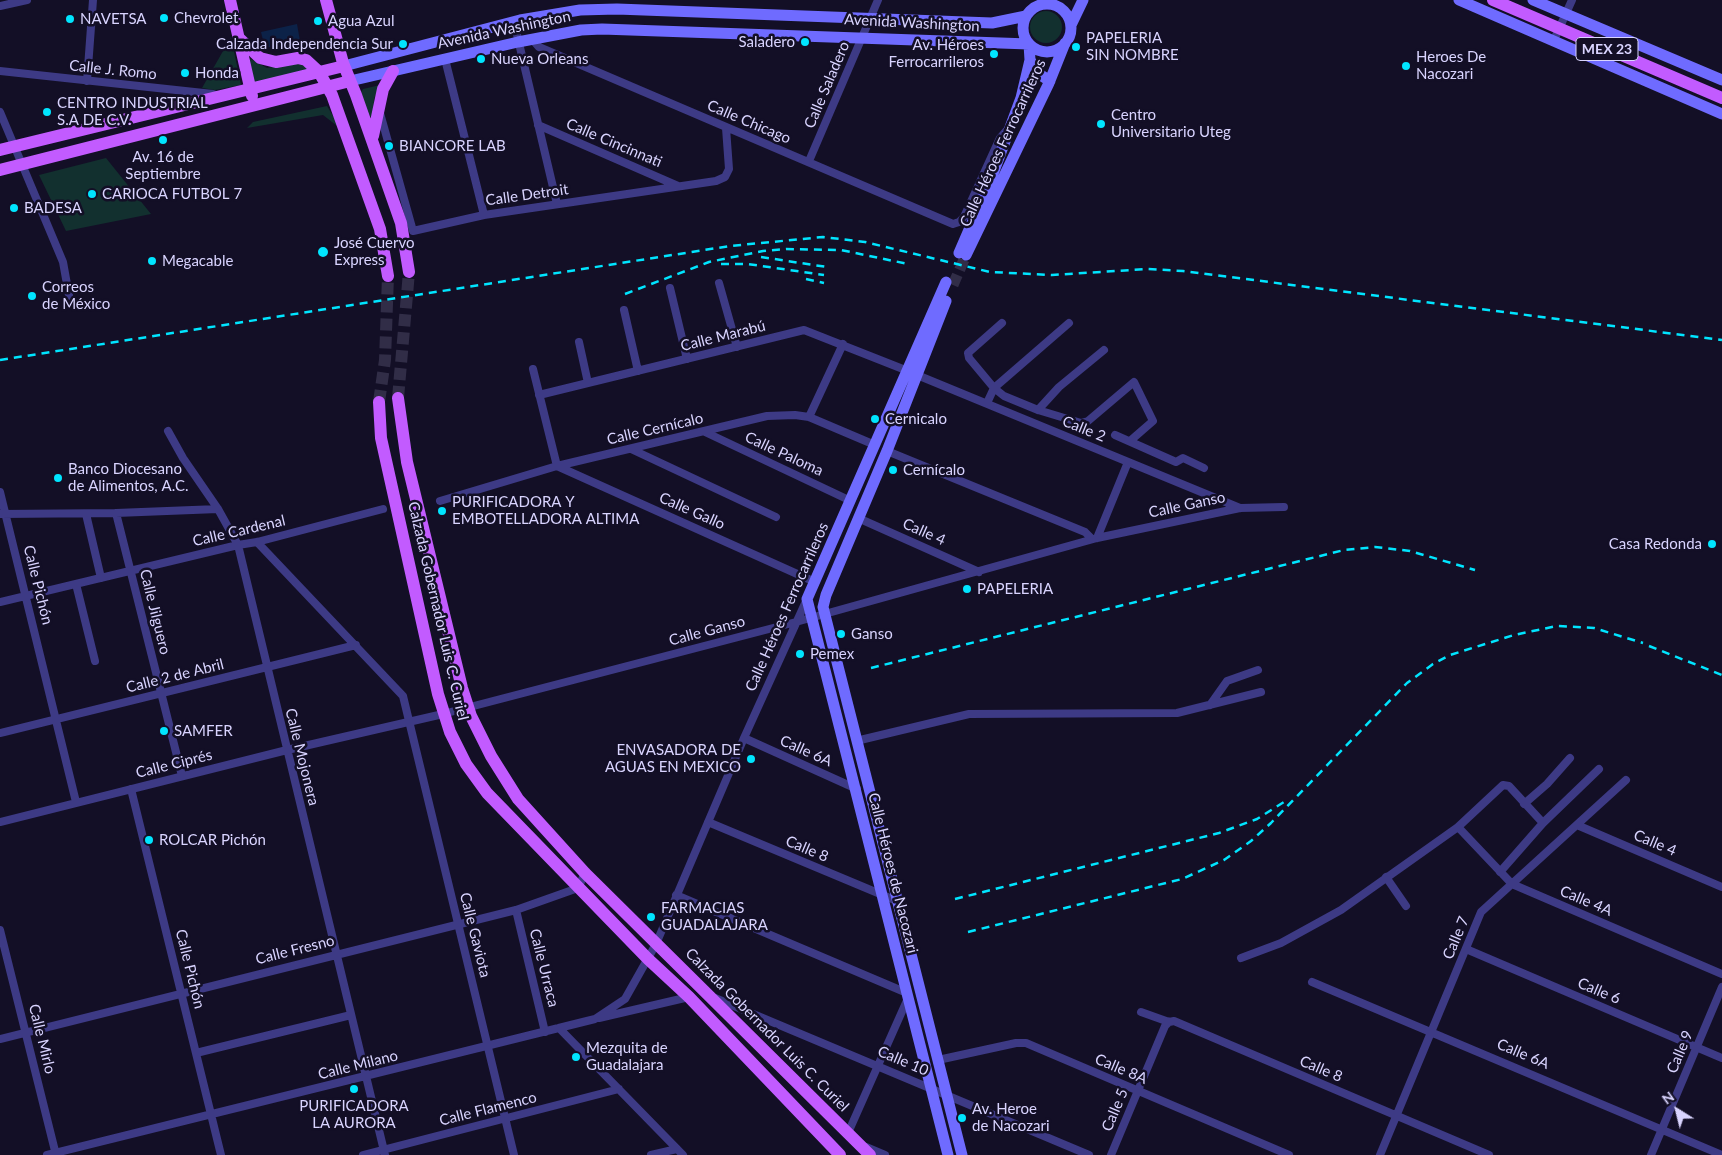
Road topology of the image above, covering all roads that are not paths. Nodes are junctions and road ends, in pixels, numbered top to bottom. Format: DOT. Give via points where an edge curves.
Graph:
graph roads {
  1 [pos="27,0"];
  2 [pos="94,0"];
  3 [pos="230,0"];
  4 [pos="326,0"];
  5 [pos="878,0"];
  6 [pos="1082,0"];
  7 [pos="1459,0"];
  8 [pos="1492,0"];
  9 [pos="1533,0"];
  10 [pos="1572,0"];
  11 [pos="1044,2"];
  12 [pos="0,6"];
  13 [pos="1566,14"];
  14 [pos="1026,16"];
  15 [pos="870,19"];
  16 [pos="514,22"];
  17 [pos="1071,25"];
  18 [pos="1557,34"];
  19 [pos="863,36"];
  20 [pos="239,38"];
  21 [pos="532,39"];
  22 [pos="518,42"];
  23 [pos="1065,43"];
  24 [pos="1029,44"];
  25 [pos="444,59"];
  26 [pos="1030,60"];
  27 [pos="344,66"];
  28 [pos="0,71"];
  29 [pos="393,71"];
  30 [pos="319,72"];
  31 [pos="1050,80"];
  32 [pos="1722,80"];
  33 [pos="86,81"];
  34 [pos="350,81"];
  35 [pos="327,87"];
  36 [pos="250,88"];
  37 [pos="222,95"];
  38 [pos="1722,98"];
  39 [pos="253,104"];
  40 [pos="378,104"];
  41 [pos="0,112"];
  42 [pos="1722,114"];
  43 [pos="1012,122"];
  44 [pos="538,125"];
  45 [pos="726,128"];
  46 [pos="372,138"];
  47 [pos="15,147"];
  48 [pos="0,150"];
  49 [pos="809,161"];
  50 [pos="23,164"];
  51 [pos="0,170"];
  52 [pos="680,187"];
  53 [pos="557,204"];
  54 [pos="484,215"];
  55 [pos="959,222"];
  56 [pos="409,272"];
  57 [pos="388,276"];
  58 [pos="719,283"];
  59 [pos="949,284"];
  60 [pos="670,288"];
  61 [pos="70,300"];
  62 [pos="624,310"];
  63 [pos="1002,323"];
  64 [pos="1069,323"];
  65 [pos="579,342"];
  66 [pos="843,344"];
  67 [pos="737,347"];
  68 [pos="1104,350"];
  69 [pos="687,359"];
  70 [pos="533,369"];
  71 [pos="638,371"];
  72 [pos="912,373"];
  73 [pos="588,383"];
  74 [pos="994,388"];
  75 [pos="539,395"];
  76 [pos="398,398"];
  77 [pos="379,402"];
  78 [pos="987,404"];
  79 [pos="1038,410"];
  80 [pos="809,417"];
  81 [pos="168,432"];
  82 [pos="705,432"];
  83 [pos="1115,435"];
  84 [pos="1130,441"];
  85 [pos="875,445"];
  86 [pos="631,449"];
  87 [pos="888,451"];
  88 [pos="1128,462"];
  89 [pos="557,466"];
  90 [pos="1204,468"];
  91 [pos="0,492"];
  92 [pos="440,501"];
  93 [pos="851,501"];
  94 [pos="1284,507"];
  95 [pos="218,508"];
  96 [pos="1240,508"];
  97 [pos="383,509"];
  98 [pos="116,513"];
  99 [pos="3,514"];
  100 [pos="86,514"];
  101 [pos="776,517"];
  102 [pos="858,518"];
  103 [pos="1094,539"];
  104 [pos="257,542"];
  105 [pos="238,545"];
  106 [pos="131,571"];
  107 [pos="979,572"];
  108 [pos="101,578"];
  109 [pos="815,582"];
  110 [pos="76,584"];
  111 [pos="26,596"];
  112 [pos="807,599"];
  113 [pos="0,602"];
  114 [pos="818,615"];
  115 [pos="796,622"];
  116 [pos="356,645"];
  117 [pos="96,661"];
  118 [pos="265,668"];
  119 [pos="1258,670"];
  120 [pos="1261,692"];
  121 [pos="161,693"];
  122 [pos="1210,705"];
  123 [pos="468,707"];
  124 [pos="443,714"];
  125 [pos="57,719"];
  126 [pos="409,721"];
  127 [pos="0,733"];
  128 [pos="744,738"];
  129 [pos="856,741"];
  130 [pos="287,750"];
  131 [pos="1570,758"];
  132 [pos="1599,769"];
  133 [pos="182,776"];
  134 [pos="1626,780"];
  135 [pos="131,789"];
  136 [pos="857,789"];
  137 [pos="76,802"];
  138 [pos="1524,804"];
  139 [pos="0,822"];
  140 [pos="708,822"];
  141 [pos="1543,823"];
  142 [pos="1577,824"];
  143 [pos="1458,827"];
  144 [pos="1500,872"];
  145 [pos="585,873"];
  146 [pos="1386,877"];
  147 [pos="1512,884"];
  148 [pos="1722,887"];
  149 [pos="578,888"];
  150 [pos="676,895"];
  151 [pos="883,896"];
  152 [pos="897,901"];
  153 [pos="1406,906"];
  154 [pos="516,910"];
  155 [pos="458,923"];
  156 [pos="0,930"];
  157 [pos="656,944"];
  158 [pos="1466,949"];
  159 [pos="335,954"];
  160 [pos="1241,958"];
  161 [pos="648,959"];
  162 [pos="1722,974"];
  163 [pos="1312,982"];
  164 [pos="1722,987"];
  165 [pos="182,993"];
  166 [pos="707,994"];
  167 [pos="908,995"];
  168 [pos="689,997"];
  169 [pos="1141,1012"];
  170 [pos="351,1015"];
  171 [pos="595,1019"];
  172 [pos="1169,1022"];
  173 [pos="559,1028"];
  174 [pos="1432,1030"];
  175 [pos="545,1032"];
  176 [pos="26,1033"];
  177 [pos="0,1039"];
  178 [pos="488,1046"];
  179 [pos="1697,1047"];
  180 [pos="196,1053"];
  181 [pos="1722,1058"];
  182 [pos="938,1060"];
  183 [pos="877,1065"];
  184 [pos="366,1077"];
  185 [pos="931,1088"];
  186 [pos="620,1089"];
  187 [pos="1138,1091"];
  188 [pos="946,1095"];
  189 [pos="1396,1115"];
  190 [pos="212,1116"];
  191 [pos="506,1118"];
  192 [pos="1662,1129"];
  193 [pos="848,1132"];
  194 [pos="859,1144"];
  195 [pos="677,1148"];
  196 [pos="384,1152"];
  197 [pos="56,1154"];
  198 [pos="839,1154"];
  199 [pos="47,1155"];
  200 [pos="222,1155"];
  201 [pos="364,1155"];
  202 [pos="514,1155"];
  203 [pos="651,1155"];
  204 [pos="683,1155"];
  205 [pos="870,1155"];
  206 [pos="885,1155"];
  207 [pos="948,1155"];
  208 [pos="962,1155"];
  209 [pos="1089,1155"];
  210 [pos="1111,1155"];
  211 [pos="1289,1155"];
  212 [pos="1380,1155"];
  213 [pos="1489,1155"];
  214 [pos="1651,1155"];
  215 [pos="1722,1155"];
  1 -- 12 [label="street"];
  2 -- 33 [label="street"];
  3 -- 20 [label="main road"];
  4 -- 27 [label="main road"];
  5 -- 15 [label="street, Calle Saladero"];
  6 -- 17 [label="main road"];
  7 -- 18 [label="main road"];
  8 -- 18 [label="main road, MEX 23"];
  9 -- 13 [label="main road"];
  10 -- 13 [label="street"];
  11 -- 14 [label="main road"];
  11 -- 17 [label="main road" via="1064,11"];
  13 -- 18 [label="street"];
  13 -- 32 [label="main road"];
  14 -- 15 [label="main road, Avenida Washington" via="992,23"];
  14 -- 24 [label="main road" via="1023,30"];
  15 -- 16 [label="main road, Avenida Washington" via="617,9 555,13"];
  15 -- 19 [label="street, Calle Saladero"];
  16 -- 22 [label="street"];
  16 -- 27 [label="main road, Avenida Washington"];
  17 -- 23 [label="main road"];
  18 -- 38 [label="main road, MEX 23"];
  18 -- 42 [label="main road"];
  19 -- 21 [label="main road, Avenida Washington" via="617,28 581,30"];
  19 -- 24 [label="main road, Avenida Washington"];
  19 -- 49 [label="street, Calle Saladero"];
  20 -- 30 [label="main road" via="260,58 276,62 298,58 306,60"];
  20 -- 36 [label="main road"];
  21 -- 22 [label="main road, Avenida Washington"];
  21 -- 45 [label="street, Calle Chicago" via="539,47"];
  22 -- 25 [label="main road, Avenida Washington"];
  22 -- 44 [label="street"];
  23 -- 24 [label="main road" via="1047,52"];
  23 -- 31 [label="main road, Calle Héroes Ferrocarrileros"];
  24 -- 26 [label="main road, Calle Héroes Ferrocarrileros"];
  25 -- 29 [label="main road, Avenida Washington"];
  25 -- 54 [label="street"];
  26 -- 31 [label="main road" via="1038,74"];
  26 -- 43 [label="main road, Calle Héroes Ferrocarrileros"];
  27 -- 30 [label="main road, Avenida Washington"];
  27 -- 34 [label="main road"];
  28 -- 33 [label="street, Calle J. Romo"];
  29 -- 34 [label="main road, Avenida Washington"];
  29 -- 40 [label="main road" via="382,89"];
  30 -- 35 [label="main road"];
  30 -- 36 [label="main road, Avenida Washington"];
  31 -- 43 [label="main road, Calle Héroes Ferrocarrileros" via="962,254"];
  33 -- 37 [label="street, Calle J. Romo"];
  34 -- 35 [label="main road, Avenida Washington"];
  34 -- 46 [label="main road"];
  35 -- 39 [label="main road, Avenida Washington"];
  35 -- 57 [label="main road" via="380,228"];
  36 -- 37 [label="main road, Avenida Washington"];
  36 -- 39 [label="main road"];
  37 -- 47 [label="main road, Avenida Washington"];
  39 -- 50 [label="main road, Avenida Washington"];
  40 -- 46 [label="main road"];
  40 -- 54 [label="street, Calle Detroit" via="412,231"];
  41 -- 47 [label="street"];
  43 -- 55 [label="street, Calle Héroes Ferrocarrileros" via="1000,138"];
  44 -- 52 [label="street, Calle Cincinnati"];
  44 -- 53 [label="street"];
  45 -- 49 [label="street, Calle Chicago"];
  45 -- 52 [label="street, Calle Detroit" via="729,169 725,177 716,182"];
  46 -- 56 [label="main road" via="401,223"];
  47 -- 48 [label="main road, Avenida Washington"];
  47 -- 50 [label="street"];
  49 -- 55 [label="street, Calle Chicago" via="953,224"];
  50 -- 51 [label="main road, Avenida Washington"];
  50 -- 61 [label="street" via="63,262"];
  52 -- 53 [label="street, Calle Detroit"];
  53 -- 54 [label="street, Calle Detroit"];
  58 -- 67 [label="street"];
  59 -- 72 [label="main road, Calle Héroes Ferrocarrileros"];
  60 -- 69 [label="street"];
  62 -- 71 [label="street"];
  63 -- 74 [label="street" via="968,353"];
  64 -- 74 [label="street"];
  65 -- 73 [label="street"];
  66 -- 67 [label="street, Calle Marabú" via="804,330"];
  66 -- 72 [label="street, Calle Marabú"];
  66 -- 80 [label="street"];
  67 -- 69 [label="street, Calle Marabú"];
  68 -- 79 [label="street" via="1059,387"];
  69 -- 71 [label="street, Calle Marabú"];
  70 -- 75 [label="street"];
  71 -- 73 [label="street, Calle Marabú"];
  72 -- 78 [label="street, Calle 2"];
  72 -- 85 [label="main road, Calle Héroes Ferrocarrileros"];
  72 -- 87 [label="main road, Calle Héroes Ferrocarrileros"];
  73 -- 75 [label="street, Calle Marabú"];
  74 -- 78 [label="street"];
  74 -- 79 [label="street" via="1004,396"];
  75 -- 89 [label="street"];
  76 -- 123 [label="main road, Calzada Gobernador Luis C. Curiel" via="407,462"];
  77 -- 124 [label="main road, Calzada Gobernador Luis C. Curiel" via="381,438"];
  78 -- 88 [label="street, Calle 2"];
  79 -- 84 [label="street" via="1083,423 1134,382 1153,421"];
  80 -- 82 [label="street, Calle Cernícalo" via="767,416"];
  80 -- 85 [label="street, Calle Cernícalo"];
  81 -- 95 [label="street, Calle Mojonera"];
  82 -- 86 [label="street, Calle Cernícalo"];
  82 -- 93 [label="street, Calle Paloma"];
  83 -- 84 [label="street"];
  84 -- 90 [label="street" via="1176,462 1183,458"];
  85 -- 93 [label="main road, Calle Héroes Ferrocarrileros"];
  86 -- 89 [label="street, Calle Cernícalo"];
  86 -- 101 [label="street"];
  87 -- 102 [label="main road, Calle Héroes Ferrocarrileros"];
  87 -- 103 [label="street" via="1085,532"];
  88 -- 96 [label="street, Calle 2"];
  88 -- 103 [label="street"];
  89 -- 92 [label="street, Calle Cernícalo"];
  89 -- 109 [label="street, Calle Gallo"];
  91 -- 99 [label="street, Calle Pichón"];
  93 -- 109 [label="main road, Calle Héroes Ferrocarrileros"];
  94 -- 96 [label="street, Calle Ganso"];
  95 -- 98 [label="street"];
  95 -- 105 [label="street, Calle Mojonera"];
  96 -- 103 [label="street, Calle Ganso"];
  97 -- 104 [label="street, Calle Cardenal"];
  98 -- 100 [label="street"];
  98 -- 106 [label="street, Calle Jilguero"];
  99 -- 100 [label="street"];
  99 -- 111 [label="street, Calle Pichón"];
  100 -- 108 [label="street"];
  102 -- 107 [label="street, Calle 4"];
  102 -- 114 [label="main road, Calle Héroes Ferrocarrileros"];
  103 -- 107 [label="street, Calle Ganso"];
  104 -- 105 [label="street, Calle Cardenal"];
  104 -- 116 [label="street, Calle Gaviota"];
  105 -- 106 [label="street, Calle Cardenal"];
  105 -- 118 [label="street, Calle Mojonera"];
  106 -- 108 [label="street, Calle Cardenal"];
  106 -- 121 [label="street, Calle Jilguero"];
  107 -- 114 [label="street, Calle Ganso"];
  108 -- 110 [label="street, Calle Cardenal"];
  109 -- 112 [label="main road, Calle Héroes Ferrocarrileros"];
  110 -- 111 [label="street, Calle Cardenal"];
  110 -- 117 [label="street"];
  111 -- 113 [label="street, Calle Cardenal"];
  111 -- 125 [label="street, Calle Pichón"];
  112 -- 114 [label="main road, Calle Héroes de Nacozari"];
  112 -- 115 [label="street, Calle Héroes Ferrocarrileros"];
  114 -- 115 [label="street, Calle Ganso"];
  114 -- 129 [label="main road, Calle Héroes de Nacozari"];
  114 -- 136 [label="main road, Calle Héroes de Nacozari"];
  115 -- 123 [label="street, Calle Ganso"];
  115 -- 128 [label="street, Calle Héroes Ferrocarrileros"];
  116 -- 118 [label="street, Calle 2 de Abril"];
  116 -- 126 [label="street, Calle Gaviota" via="403,696"];
  118 -- 121 [label="street, Calle 2 de Abril"];
  118 -- 130 [label="street, Calle Mojonera"];
  119 -- 122 [label="street" via="1227,681"];
  120 -- 122 [label="street"];
  121 -- 125 [label="street, Calle 2 de Abril"];
  121 -- 133 [label="street, Calle Jilguero"];
  122 -- 129 [label="street" via="1177,713 970,714"];
  123 -- 124 [label="street, Calle Ganso"];
  123 -- 145 [label="main road, Calzada Gobernador Luis C. Curiel" via="491,756 518,799"];
  124 -- 126 [label="street, Calle Ciprés"];
  124 -- 149 [label="main road, Calzada Gobernador Luis C. Curiel" via="456,746 487,793"];
  125 -- 127 [label="street, Calle 2 de Abril"];
  125 -- 137 [label="street, Calle Pichón"];
  126 -- 130 [label="street, Calle Ciprés"];
  126 -- 155 [label="street, Calle Gaviota"];
  128 -- 136 [label="street, Calle 6A"];
  128 -- 140 [label="street, Calle Héroes Ferrocarrileros"];
  129 -- 152 [label="main road, Calle Héroes de Nacozari"];
  130 -- 133 [label="street, Calle Ciprés"];
  130 -- 159 [label="street, Calle Mojonera"];
  131 -- 138 [label="street" via="1548,784"];
  132 -- 141 [label="street"];
  133 -- 135 [label="street, Calle Ciprés"];
  134 -- 142 [label="street, Calle 7"];
  135 -- 137 [label="street, Calle Ciprés"];
  135 -- 165 [label="street, Calle Pichón"];
  136 -- 151 [label="main road, Calle Héroes de Nacozari"];
  137 -- 139 [label="street, Calle Ciprés"];
  138 -- 141 [label="street"];
  138 -- 143 [label="street" via="1509,786 1502,785"];
  140 -- 150 [label="street, Calle Héroes Ferrocarrileros"];
  140 -- 151 [label="street, Calle 8"];
  141 -- 144 [label="street"];
  142 -- 147 [label="street, Calle 7"];
  142 -- 148 [label="street, Calle 4"];
  143 -- 144 [label="street, Calle 4A"];
  143 -- 146 [label="street"];
  144 -- 147 [label="street, Calle 4A"];
  145 -- 149 [label="street"];
  145 -- 157 [label="main road, Calzada Gobernador Luis C. Curiel"];
  146 -- 153 [label="street"];
  146 -- 160 [label="street" via="1307,930"];
  147 -- 158 [label="street, Calle 7" via="1481,912"];
  147 -- 162 [label="street, Calle 4A"];
  149 -- 154 [label="street, Calle Fresno"];
  149 -- 161 [label="main road, Calzada Gobernador Luis C. Curiel"];
  150 -- 157 [label="street, Calle Héroes Ferrocarrileros"];
  150 -- 167 [label="street"];
  151 -- 152 [label="street, Calle 8"];
  151 -- 167 [label="main road, Calle Héroes de Nacozari"];
  152 -- 182 [label="main road, Calle Héroes de Nacozari"];
  154 -- 155 [label="street, Calle Fresno"];
  154 -- 175 [label="street, Calle Urraca"];
  155 -- 159 [label="street, Calle Fresno"];
  155 -- 178 [label="street, Calle Gaviota"];
  156 -- 176 [label="street, Calle Mirlo"];
  157 -- 161 [label="street, Calle Héroes Ferrocarrileros"];
  157 -- 166 [label="main road, Calzada Gobernador Luis C. Curiel"];
  158 -- 174 [label="street, Calle 7"];
  158 -- 179 [label="street, Calle 6"];
  159 -- 165 [label="street, Calle Fresno"];
  159 -- 170 [label="street, Calle Mojonera"];
  161 -- 168 [label="main road, Calzada Gobernador Luis C. Curiel"];
  161 -- 171 [label="street, Calle Milano" via="624,999"];
  163 -- 174 [label="street, Calle 6A"];
  164 -- 179 [label="street, Calle 9"];
  165 -- 176 [label="street, Calle Fresno"];
  165 -- 180 [label="street, Calle Pichón"];
  166 -- 183 [label="street, Calle 10"];
  166 -- 193 [label="main road, Calzada Gobernador Luis C. Curiel"];
  167 -- 183 [label="street"];
  167 -- 185 [label="main road, Calle Héroes de Nacozari"];
  168 -- 171 [label="street"];
  168 -- 198 [label="main road, Calzada Gobernador Luis C. Curiel"];
  169 -- 172 [label="street, Calle 8"];
  170 -- 180 [label="street"];
  170 -- 184 [label="street, Calle Mojonera"];
  171 -- 173 [label="street, Calle Milano"];
  172 -- 187 [label="street, Calle 5"];
  172 -- 189 [label="street, Calle 8" via="1174,1021"];
  173 -- 175 [label="street, Calle Milano"];
  173 -- 186 [label="street, Calle Urraca"];
  174 -- 189 [label="street, Calle 7"];
  174 -- 192 [label="street, Calle 6A"];
  175 -- 178 [label="street, Calle Milano"];
  176 -- 177 [label="street, Calle Fresno"];
  176 -- 197 [label="street, Calle Mirlo"];
  178 -- 184 [label="street, Calle Milano"];
  178 -- 191 [label="street, Calle Gaviota"];
  179 -- 181 [label="street, Calle 6"];
  179 -- 192 [label="street, Calle 9"];
  180 -- 190 [label="street, Calle Pichón"];
  182 -- 187 [label="street, Calle 8A" via="1023,1042"];
  182 -- 188 [label="main road, Calle Héroes de Nacozari"];
  183 -- 185 [label="street, Calle 10"];
  183 -- 193 [label="street"];
  184 -- 190 [label="street, Calle Milano"];
  184 -- 196 [label="street, Calle Mojonera"];
  185 -- 188 [label="street, Calle 10"];
  185 -- 207 [label="main road, Calle Héroes de Nacozari"];
  186 -- 191 [label="street, Calle Flamenco"];
  186 -- 195 [label="street, Calle Urraca"];
  187 -- 210 [label="street, Calle 5"];
  187 -- 211 [label="street, Calle 8A"];
  188 -- 208 [label="main road, Calle Héroes de Nacozari"];
  188 -- 209 [label="street, Calle 10"];
  189 -- 212 [label="street, Calle 7"];
  189 -- 213 [label="street, Calle 8"];
  190 -- 197 [label="street, Calle Milano"];
  190 -- 200 [label="street, Calle Pichón"];
  191 -- 196 [label="street, Calle Flamenco"];
  191 -- 202 [label="street, Calle Gaviota"];
  192 -- 214 [label="street, Calle 9"];
  192 -- 215 [label="street, Calle 6A"];
  193 -- 194 [label="main road, Calzada Gobernador Luis C. Curiel"];
  194 -- 205 [label="main road, Calzada Gobernador Luis C. Curiel"];
  194 -- 206 [label="street"];
  195 -- 203 [label="street"];
  195 -- 204 [label="street, Calle Urraca"];
  196 -- 201 [label="street, Calle Flamenco"];
  197 -- 199 [label="street, Calle Milano"];
}
